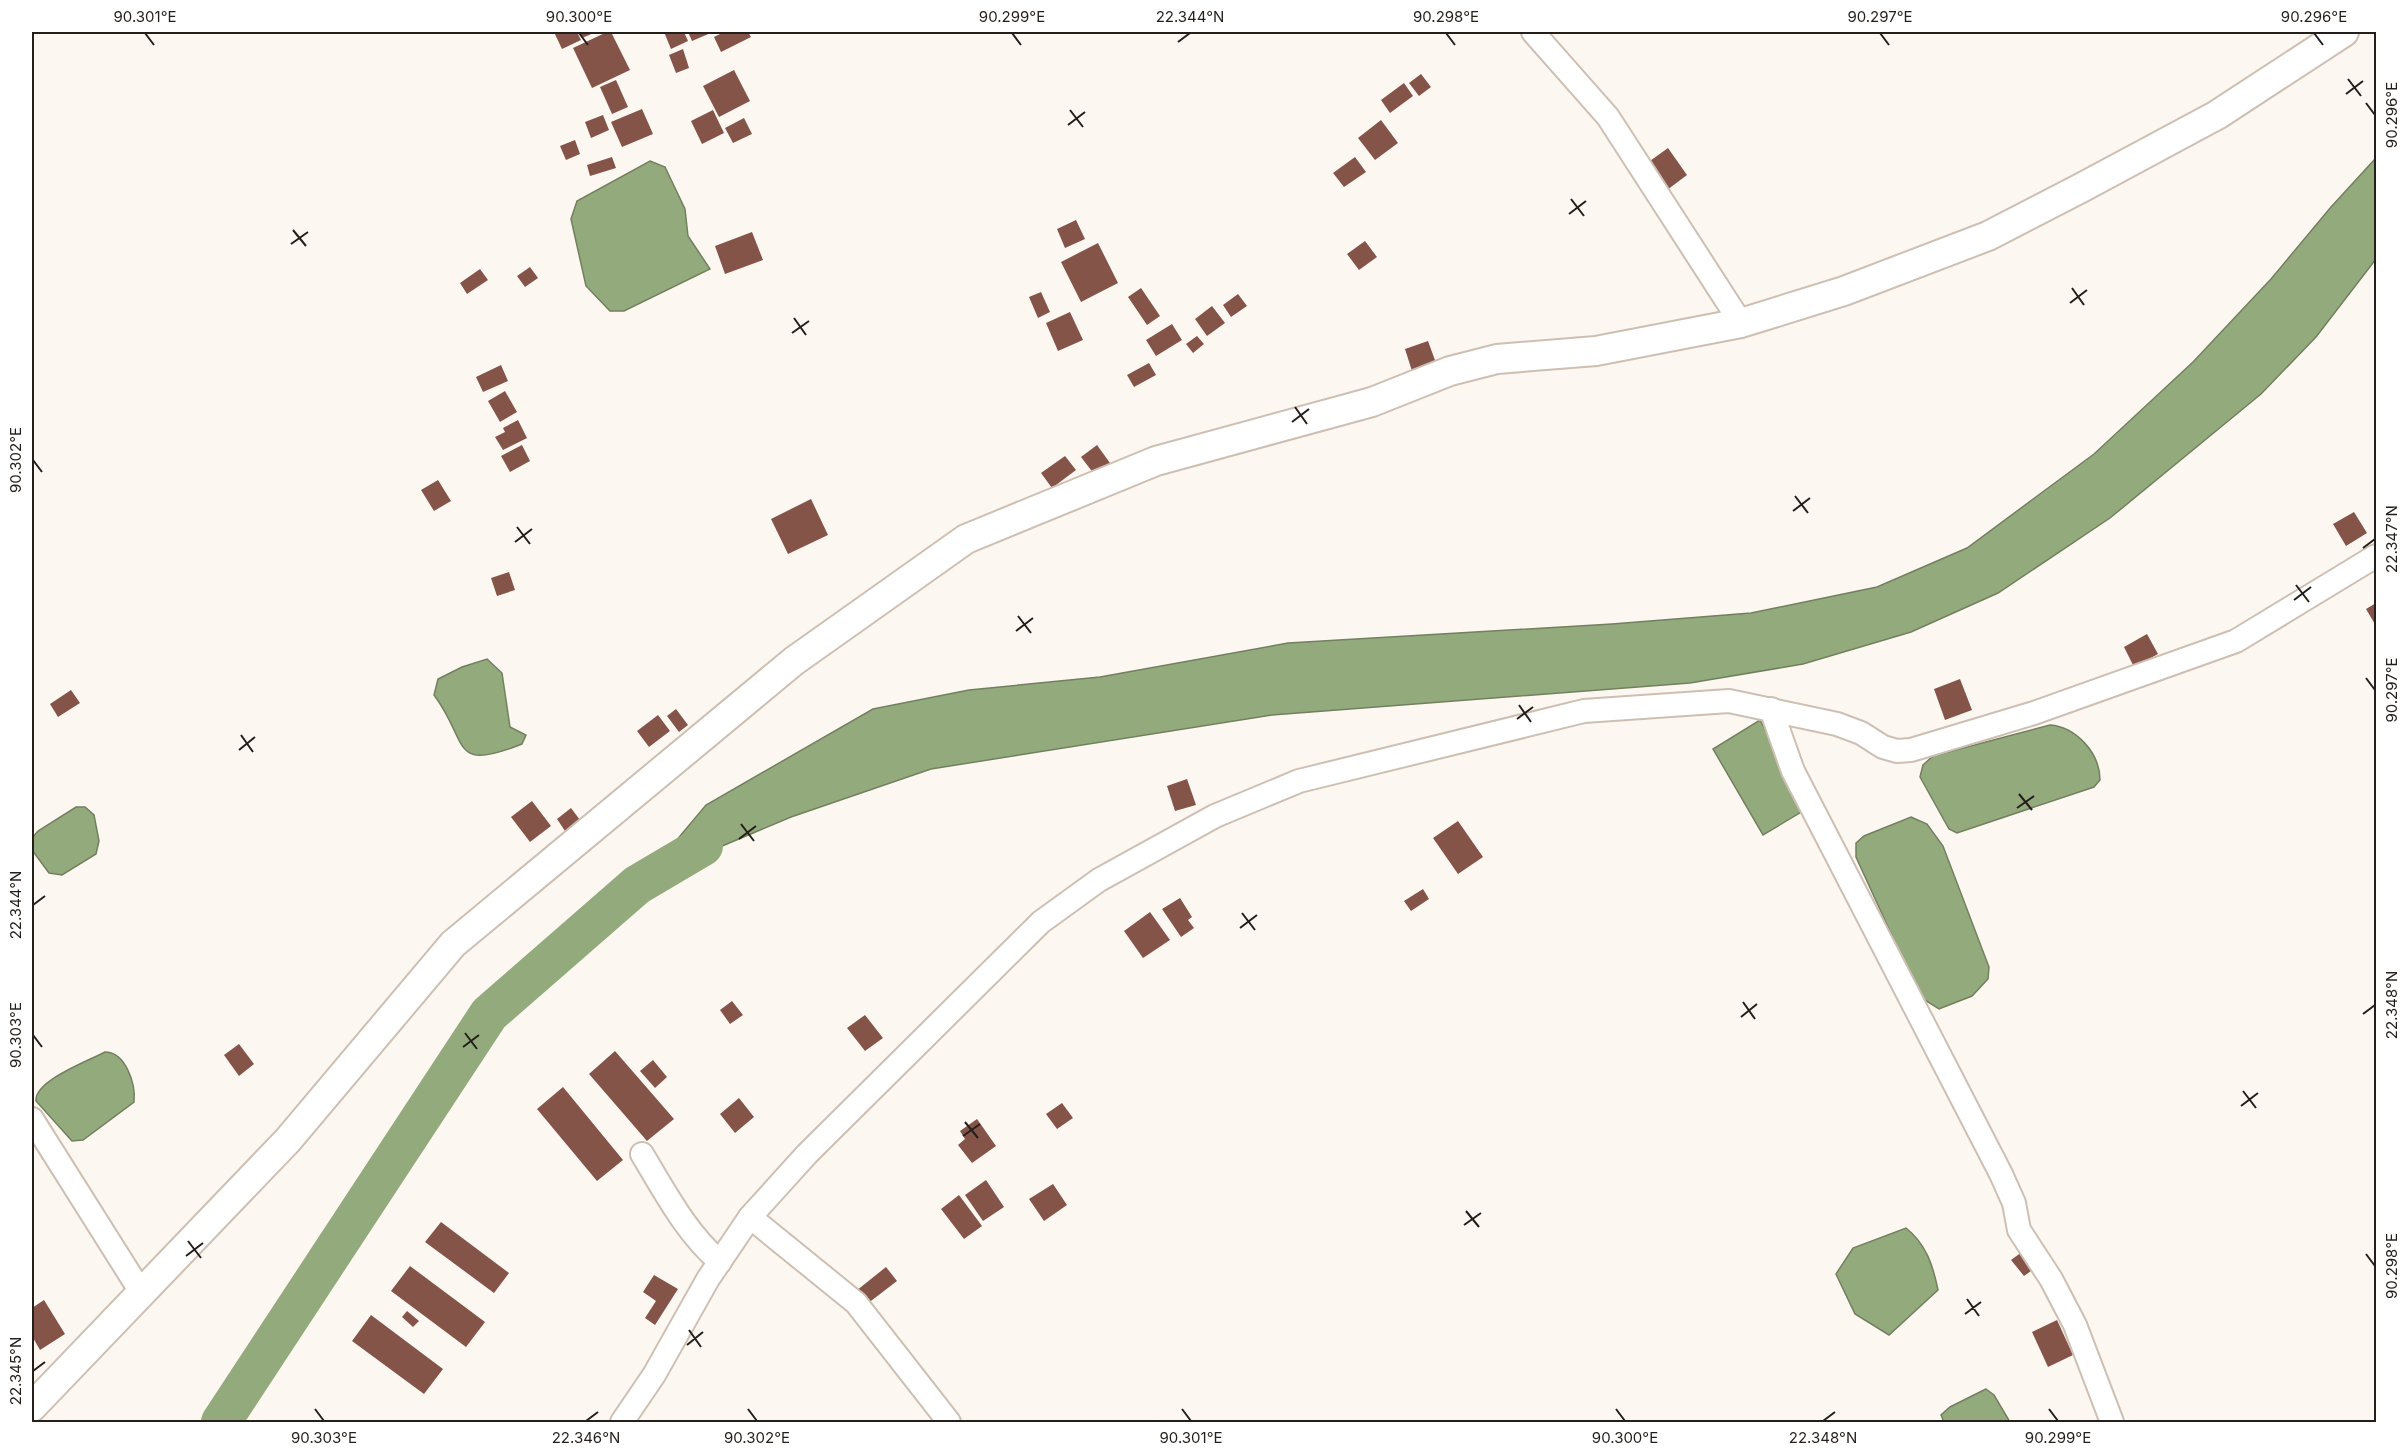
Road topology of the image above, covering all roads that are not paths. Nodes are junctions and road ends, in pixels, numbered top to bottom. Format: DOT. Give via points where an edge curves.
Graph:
graph roads {
  1 [pos="1533,32"];
  2 [pos="2343,32"];
  3 [pos="1741,323"];
  4 [pos="2376,556"];
  5 [pos="1772,709"];
  6 [pos="32,1119"];
  7 [pos="642,1154"];
  8 [pos="750,1217"];
  9 [pos="720,1262"];
  10 [pos="141,1292"];
  11 [pos="32,1407"];
  12 [pos="622,1422"];
  13 [pos="949,1422"];
  14 [pos="2112,1422"];
  1 -- 3 [label="street" via="1608,117"];
  2 -- 3 [label="street" via="2217,114 1988,236 1844,291"];
  3 -- 10 [label="street" via="1596,351 1497,359 1450,371 1372,402 1156,461 966,539 794,661 453,944 288,1140"];
  4 -- 5 [label="street" via="2236,641 2034,713 1911,750 1883,747 1851,728"];
  5 -- 8 [label="street" via="1729,702 1584,711 1299,781 1215,816 1099,880 1041,922 807,1154"];
  5 -- 14 [label="street" via="1793,771 2001,1174 2014,1203 2019,1230 2075,1325"];
  6 -- 10 [label="street"];
  7 -- 9 [label="street" via="675,1209 704,1248"];
  8 -- 9 [label="street"];
  8 -- 13 [label="street" via="856,1303"];
  9 -- 12 [label="street"];
  10 -- 11 [label="street"];
}
